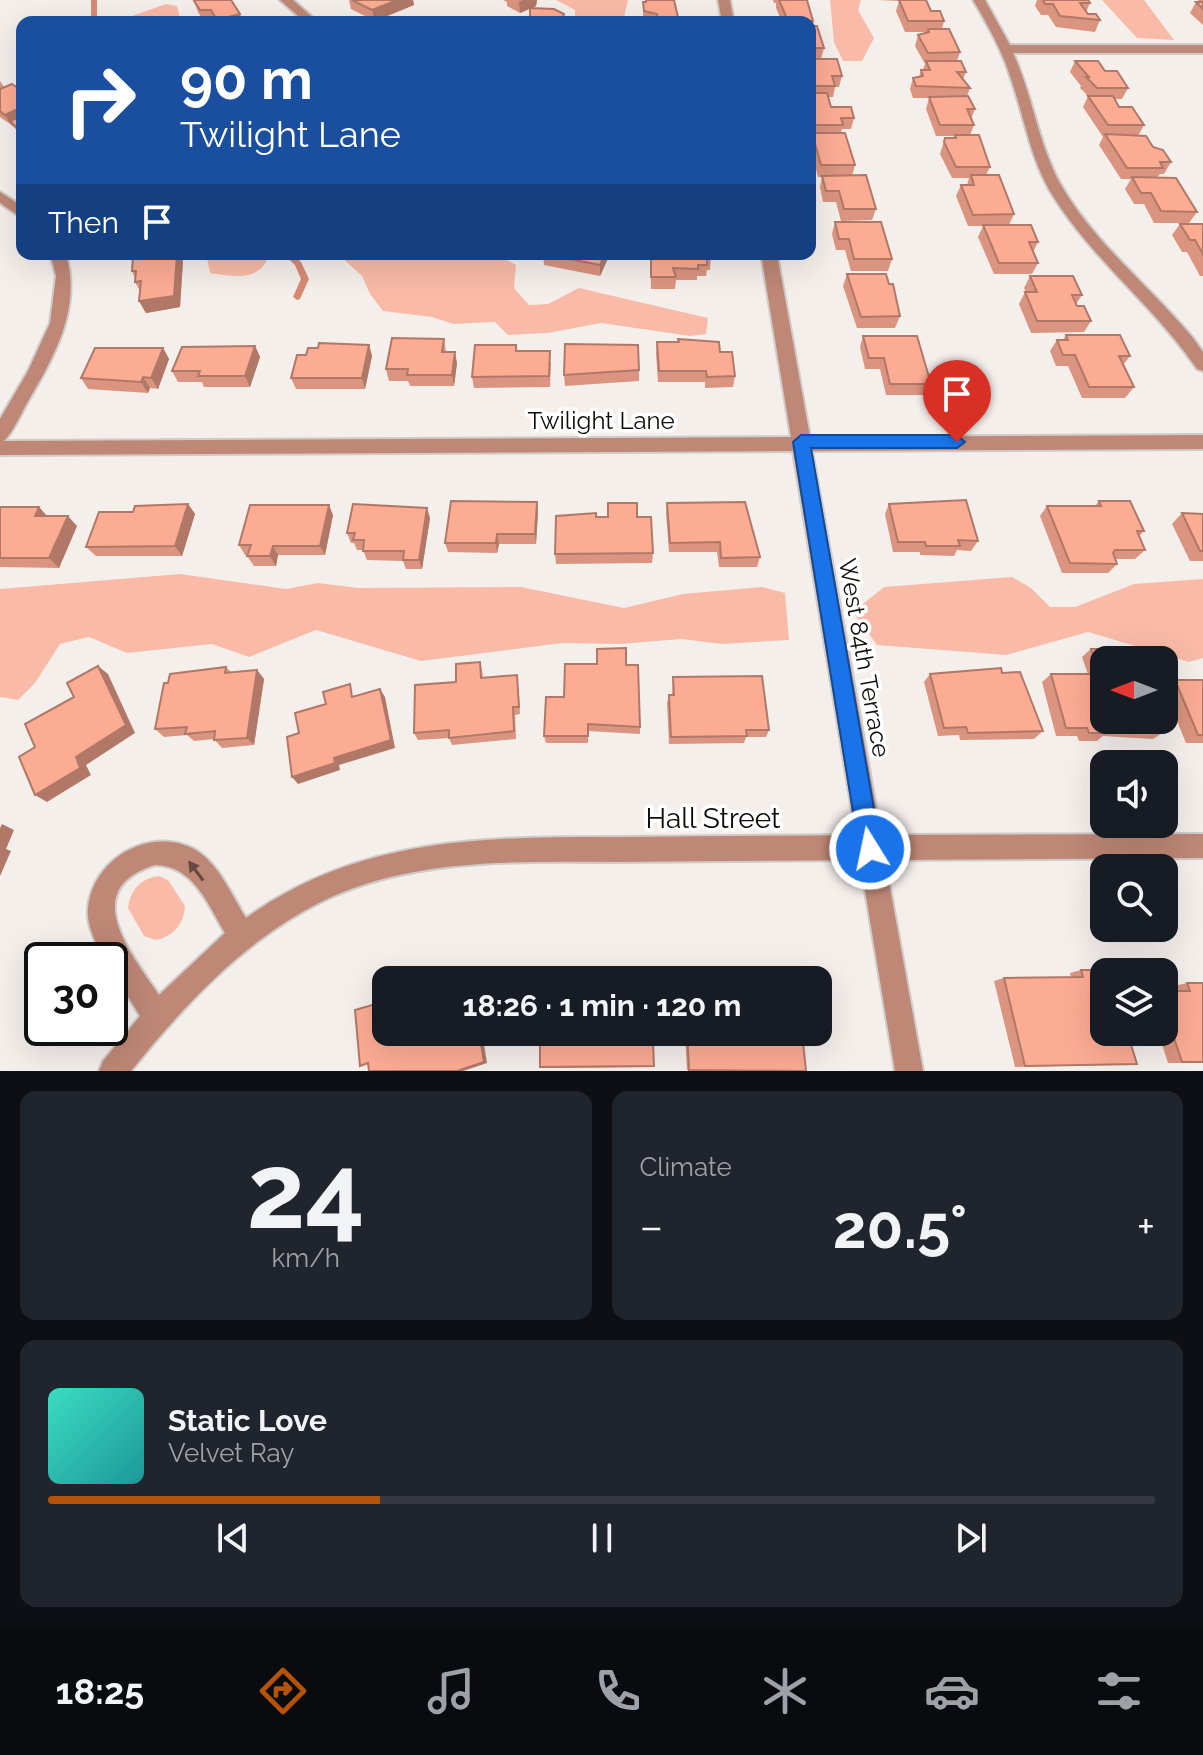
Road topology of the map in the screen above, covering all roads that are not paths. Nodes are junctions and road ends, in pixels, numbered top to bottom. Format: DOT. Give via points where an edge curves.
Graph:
graph roads {
  1 [pos="286,0"];
  2 [pos="979,0"];
  3 [pos="305,16"];
  4 [pos="1004,49"];
  5 [pos="1203,49"];
  6 [pos="0,196"];
  7 [pos="16,208"];
  8 [pos="60,260"];
  9 [pos="770,260"];
  10 [pos="1203,365"];
  11 [pos="0,435"];
  12 [pos="801,442"];
  13 [pos="1203,442"];
  14 [pos="0,448"];
  15 [pos="1203,846"];
  16 [pos="870,849"];
  17 [pos="241,934"];
  18 [pos="157,1017"];
  19 [pos="113,1071"];
  20 [pos="909,1071"];
  1 -- 3 [label="street"];
  2 -- 4 [label="street"];
  4 -- 5 [label="street"];
  4 -- 10 [label="street" via="1037,153 1062,199"];
  6 -- 7 [label="street"];
  8 -- 11 [label="street" via="66,281 61,315"];
  9 -- 12 [label="street, West 84th Terrace"];
  12 -- 13 [label="street, Twilight Lane"];
  12 -- 14 [label="street, Twilight Lane"];
  12 -- 16 [label="street, West 84th Terrace"];
  15 -- 16 [label="street, Hall Street"];
  16 -- 17 [label="street, Hall Street" via="488,850 430,855 370,870 303,896"];
  16 -- 20 [label="street, West 84th Terrace"];
  17 -- 18 [label="street, Hall Street"];
  17 -- 18 [label="street, one-way" via="191,861 157,851 123,867 102,904 103,926"];
  18 -- 19 [label="street, Hall Street"];
}
